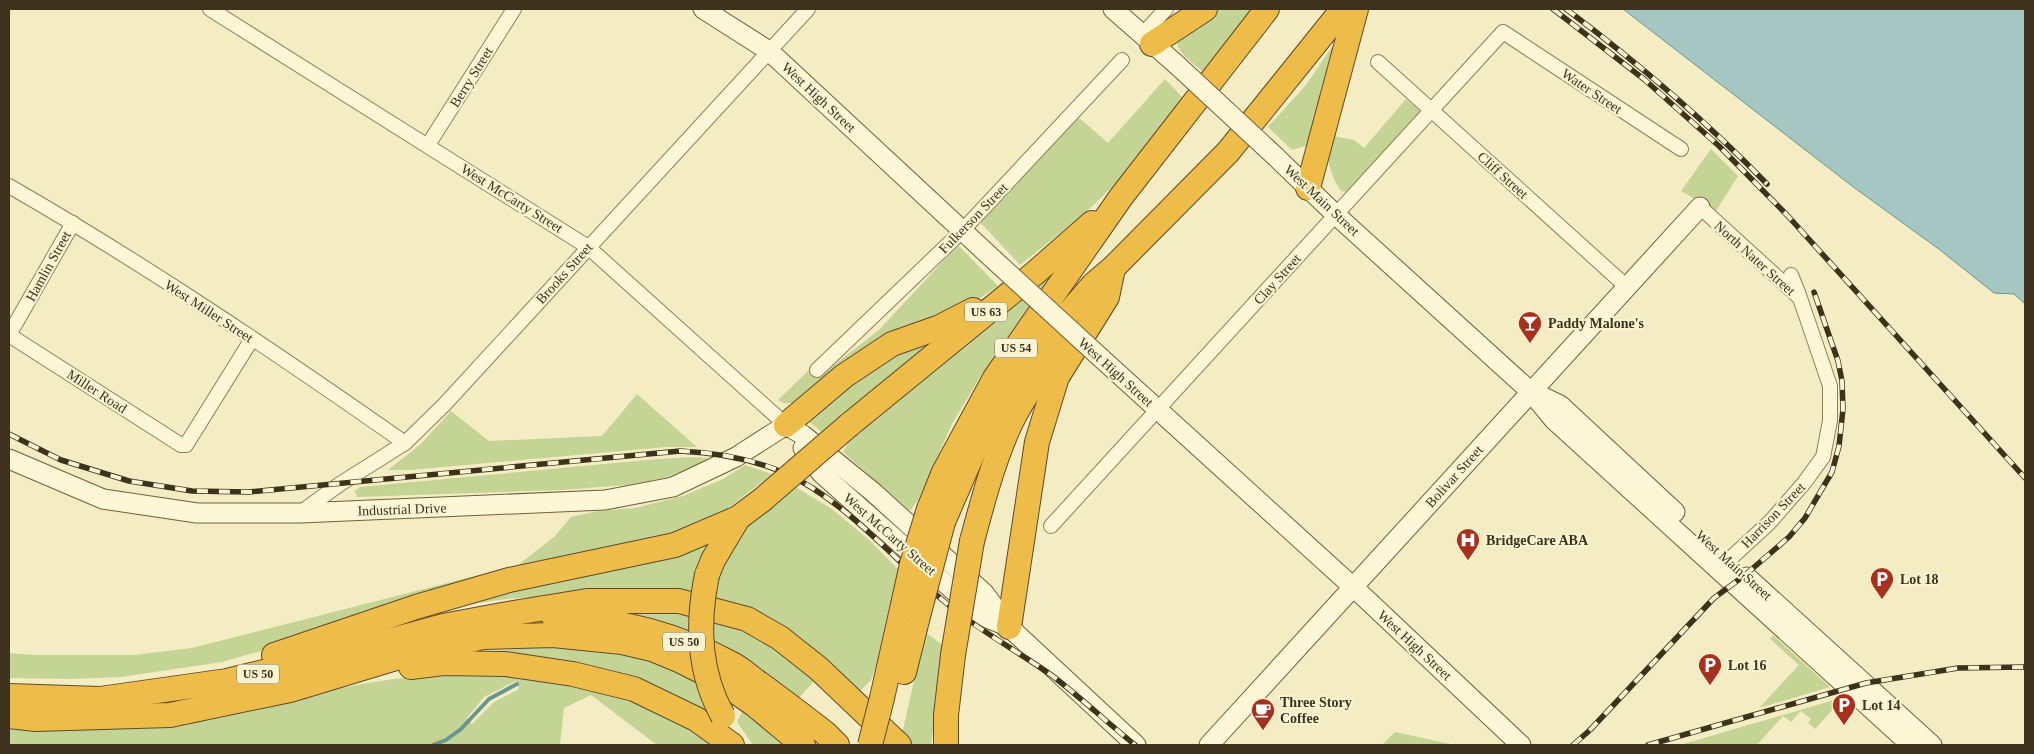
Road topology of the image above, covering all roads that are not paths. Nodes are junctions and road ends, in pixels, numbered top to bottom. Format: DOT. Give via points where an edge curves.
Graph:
graph roads {
  1 [pos="210,9"];
  2 [pos="514,9"];
  3 [pos="703,9"];
  4 [pos="808,9"];
  5 [pos="1113,9"];
  6 [pos="1166,9"];
  7 [pos="1205,9"];
  8 [pos="1267,9"];
  9 [pos="1342,9"];
  10 [pos="1356,9"];
  11 [pos="1503,32"];
  12 [pos="1147,39"];
  13 [pos="769,51"];
  14 [pos="1122,60"];
  15 [pos="1378,62"];
  16 [pos="1432,110"];
  17 [pos="428,145"];
  18 [pos="1681,149"];
  19 [pos="9,186"];
  20 [pos="1308,188"];
  21 [pos="1121,197"];
  22 [pos="1700,207"];
  23 [pos="1336,215"];
  24 [pos="73,223"];
  25 [pos="962,231"];
  26 [pos="588,246"];
  27 [pos="1113,268"];
  28 [pos="1035,273"];
  29 [pos="1791,275"];
  30 [pos="1627,287"];
  31 [pos="1800,298"];
  32 [pos="9,335"];
  33 [pos="252,338"];
  34 [pos="817,370"];
  35 [pos="1531,392"];
  36 [pos="1158,410"];
  37 [pos="786,425"];
  38 [pos="405,443"];
  39 [pos="1822,457"];
  40 [pos="9,459"];
  41 [pos="300,513"];
  42 [pos="936,515"];
  43 [pos="738,518"];
  44 [pos="1051,526"];
  45 [pos="1724,565"];
  46 [pos="1353,587"];
  47 [pos="502,615"];
  48 [pos="1009,627"];
  49 [pos="342,674"];
  50 [pos="9,696"];
  51 [pos="125,696"];
  52 [pos="889,702"];
  53 [pos="946,715"];
  54 [pos="9,716"];
  55 [pos="732,745"];
  56 [pos="743,745"];
  57 [pos="803,745"];
  58 [pos="837,745"];
  59 [pos="870,745"];
  60 [pos="885,745"];
  61 [pos="898,745"];
  62 [pos="936,745"];
  63 [pos="946,745"];
  64 [pos="1136,745"];
  65 [pos="1209,745"];
  66 [pos="1521,745"];
  67 [pos="1911,745"];
  68 [pos="1931,745"];
  1 -- 17 [label="street, West McCarty Street"];
  2 -- 17 [label="street, Berry Street"];
  3 -- 13 [label="main road, West High Street"];
  4 -- 13 [label="street, Brooks Street"];
  5 -- 12 [label="main road, West Main Street"];
  6 -- 12 [label="street"];
  7 -- 12 [label="highway"];
  8 -- 21 [label="highway, US 54"];
  9 -- 27 [label="highway, US 54" via="1228,152"];
  10 -- 20 [label="highway"];
  11 -- 16 [label="street, Clay Street"];
  11 -- 18 [label="street, Water Street"];
  12 -- 20 [label="main road, West Main Street, bridge"];
  13 -- 25 [label="main road, West High Street"];
  13 -- 26 [label="street, Brooks Street"];
  14 -- 25 [label="street, Fulkerson Street"];
  15 -- 16 [label="street, Cliff Street"];
  16 -- 23 [label="street, Clay Street"];
  16 -- 30 [label="street, Cliff Street"];
  17 -- 26 [label="street, West McCarty Street"];
  19 -- 24 [label="street, West Miller Street"];
  20 -- 23 [label="main road, West Main Street"];
  21 -- 28 [label="highway, US 63"];
  21 -- 42 [label="highway, US 54" via="995,378 944,472"];
  22 -- 30 [label="main road, Bolivar Street"];
  22 -- 31 [label="street, North Nater Street"];
  23 -- 35 [label="main road, West Main Street"];
  23 -- 36 [label="street, Clay Street"];
  24 -- 32 [label="street, Hamlin Street"];
  24 -- 33 [label="street, West Miller Street"];
  25 -- 34 [label="street, Fulkerson Street"];
  25 -- 36 [label="main road, West High Street, bridge"];
  26 -- 37 [label="street, West McCarty Street"];
  26 -- 38 [label="street, Brooks Street" via="444,406"];
  27 -- 42 [label="highway, US 54" via="1093,285 1024,366 996,408"];
  27 -- 48 [label="highway" via="1107,298 1057,377 1037,442"];
  27 -- 53 [label="highway, bridge" via="1038,376 1008,430 987,486 972,541"];
  28 -- 37 [label="highway" via="955,320 892,344 844,376"];
  28 -- 43 [label="highway, US 63, bridge"];
  29 -- 31 [label="street"];
  30 -- 35 [label="main road, Bolivar Street"];
  31 -- 39 [label="street, North Nater Street" via="1830,386 1830,421"];
  32 -- 33 [label="street, Miller Road" via="181,445 186,445"];
  33 -- 38 [label="street, West Miller Street"];
  35 -- 45 [label="main road, West Main Street" via="1554,420"];
  35 -- 46 [label="main road, Bolivar Street"];
  36 -- 44 [label="street, Clay Street"];
  36 -- 46 [label="main road, West High Street"];
  37 -- 41 [label="main road, Industrial Drive" via="736,457 673,487 615,498"];
  37 -- 48 [label="main road, West McCarty Street" via="803,434 873,492 984,593"];
  38 -- 41 [label="street, Brooks Street"];
  39 -- 45 [label="street, Harrison Street" via="1770,522"];
  40 -- 41 [label="main road, Industrial Drive" via="103,499 197,513"];
  42 -- 52 [label="highway, US 54, bridge"];
  43 -- 51 [label="highway" via="675,545 509,580 416,607 294,649"];
  43 -- 56 [label="highway, US 63, bridge" via="707,575 700,619 702,664 713,699"];
  45 -- 67 [label="main road, West Main Street"];
  45 -- 68 [label="main road, West Main Street"];
  46 -- 65 [label="main road, Bolivar Street"];
  46 -- 66 [label="main road, West High Street"];
  47 -- 51 [label="highway, US 50" via="443,626 227,681"];
  47 -- 58 [label="highway, US 50" via="576,617 650,630 684,642 734,665"];
  47 -- 61 [label="highway" via="587,601 654,600 679,601 747,619 780,638 818,668"];
  48 -- 64 [label="main road, West McCarty Street"];
  49 -- 54 [label="highway, US 50" via="290,690 170,715 36,719"];
  49 -- 55 [label="highway" via="443,663 505,664 573,674 634,689 696,719"];
  49 -- 57 [label="highway, US 50" via="483,637 553,634 622,642 681,661 719,680"];
  50 -- 51 [label="highway, US 50" via="100,699"];
  52 -- 59 [label="highway, US 54, bridge"];
  52 -- 60 [label="highway, US 54"];
  53 -- 62 [label="highway"];
  53 -- 63 [label="highway"];
}
